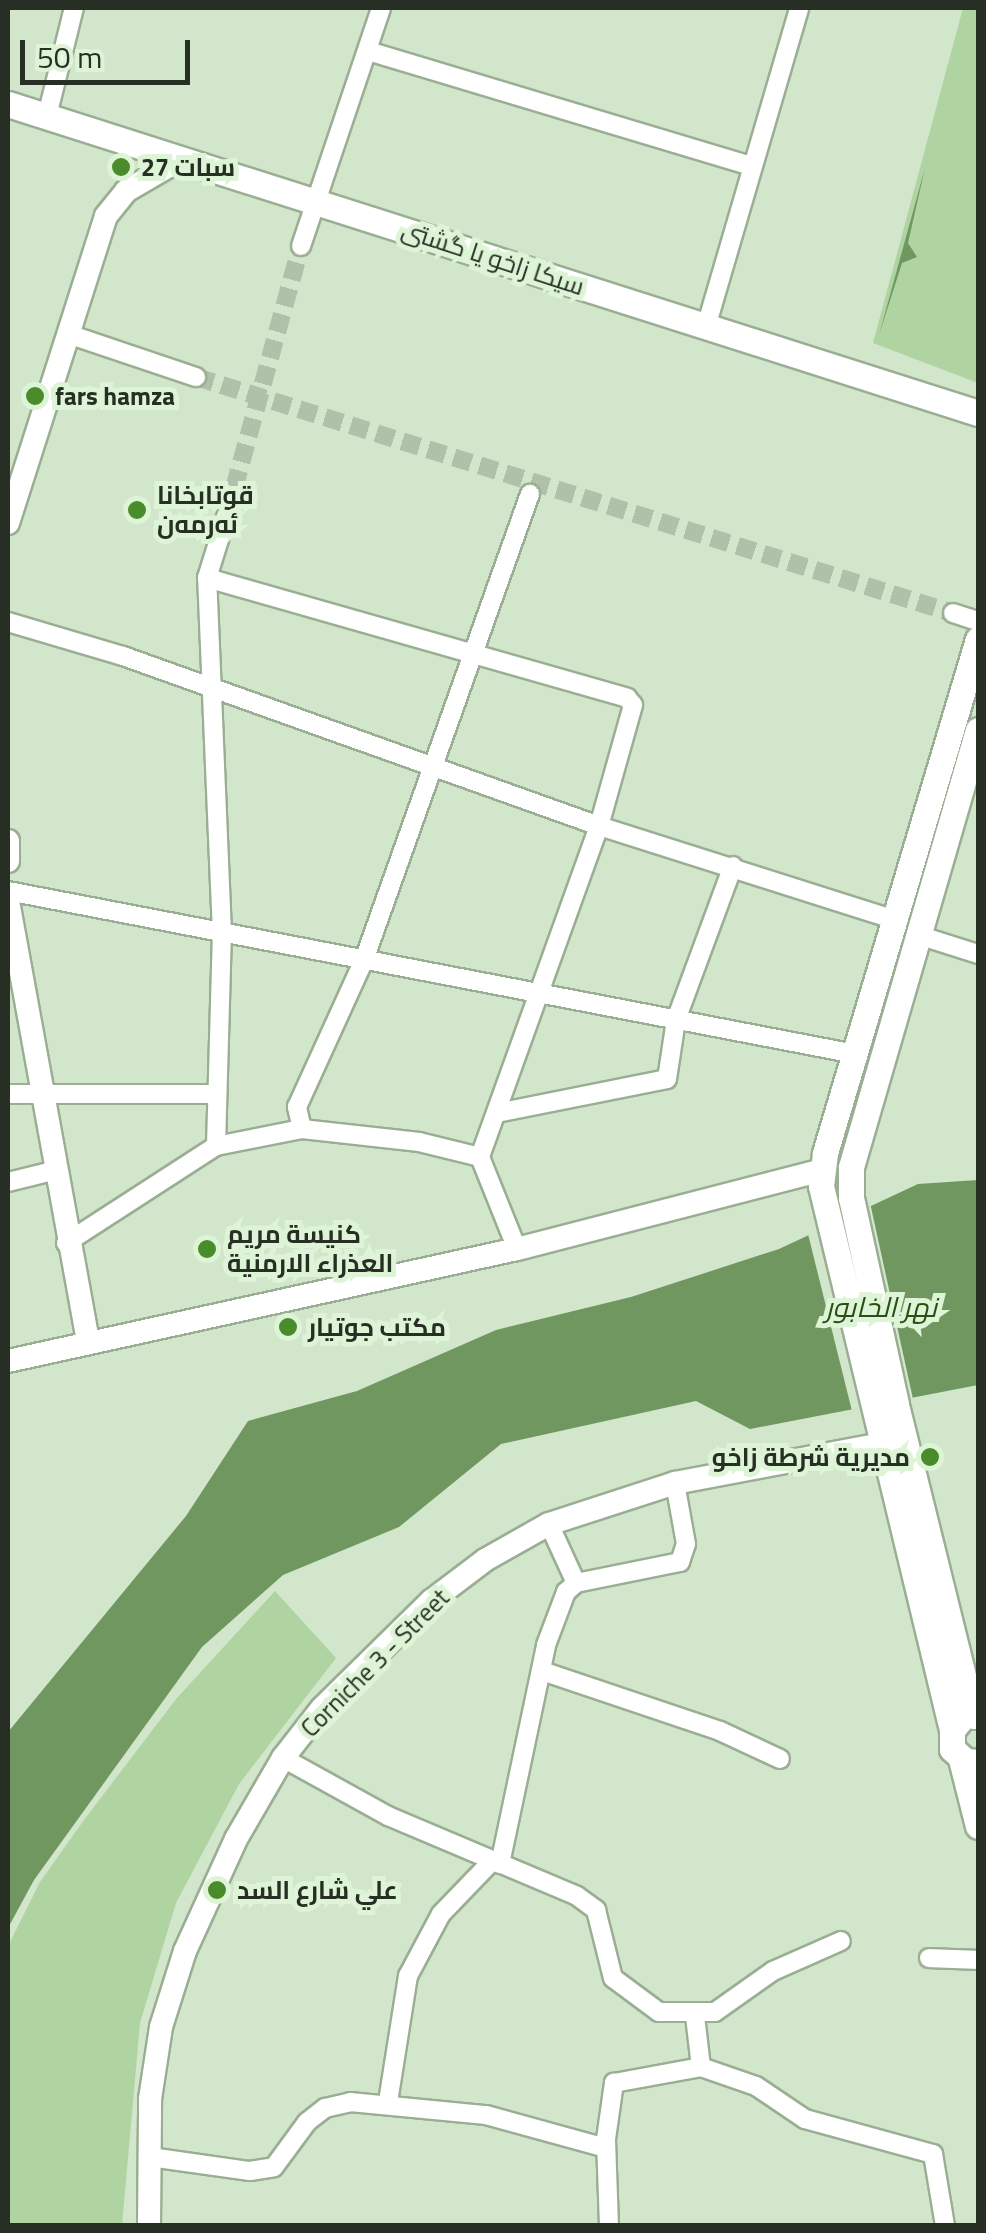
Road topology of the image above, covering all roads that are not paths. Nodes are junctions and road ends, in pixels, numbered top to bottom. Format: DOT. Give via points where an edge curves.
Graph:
graph roads {
  1 [pos="74,8"];
  2 [pos="381,8"];
  3 [pos="799,8"];
  4 [pos="368,51"];
  5 [pos="8,104"];
  6 [pos="47,116"];
  7 [pos="180,158"];
  8 [pos="752,166"];
  9 [pos="321,202"];
  10 [pos="301,246"];
  11 [pos="706,327"];
  12 [pos="71,335"];
  13 [pos="196,377"];
  14 [pos="978,413"];
  15 [pos="530,494"];
  16 [pos="226,514"];
  17 [pos="8,522"];
  18 [pos="208,578"];
  19 [pos="953,613"];
  20 [pos="978,621"];
  21 [pos="8,622"];
  22 [pos="978,639"];
  23 [pos="474,655"];
  24 [pos="216,692"];
  25 [pos="978,730"];
  26 [pos="434,768"];
  27 [pos="599,826"];
  28 [pos="8,844"];
  29 [pos="8,861"];
  30 [pos="733,866"];
  31 [pos="8,891"];
  32 [pos="8,901"];
  33 [pos="895,920"];
  34 [pos="222,933"];
  35 [pos="918,934"];
  36 [pos="978,954"];
  37 [pos="364,960"];
  38 [pos="540,997"];
  39 [pos="676,1020"];
  40 [pos="855,1054"];
  41 [pos="40,1092"];
  42 [pos="8,1094"];
  43 [pos="217,1094"];
  44 [pos="496,1113"];
  45 [pos="302,1128"];
  46 [pos="216,1146"];
  47 [pos="480,1157"];
  48 [pos="822,1170"];
  49 [pos="53,1171"];
  50 [pos="8,1182"];
  51 [pos="66,1243"];
  52 [pos="516,1250"];
  53 [pos="88,1341"];
  54 [pos="8,1361"];
  55 [pos="884,1406"];
  56 [pos="882,1444"];
  57 [pos="674,1483"];
  58 [pos="548,1524"];
  59 [pos="576,1582"];
  60 [pos="542,1671"];
  61 [pos="968,1720"];
  62 [pos="282,1758"];
  63 [pos="780,1759"];
  64 [pos="969,1760"];
  65 [pos="978,1826"];
  66 [pos="496,1862"];
  67 [pos="841,1941"];
  68 [pos="929,1958"];
  69 [pos="978,1960"];
  70 [pos="695,2016"];
  71 [pos="701,2067"];
  72 [pos="388,2102"];
  73 [pos="606,2148"];
  74 [pos="150,2157"];
  75 [pos="149,2226"];
  76 [pos="609,2226"];
  77 [pos="945,2226"];
  1 -- 6 [label="street"];
  2 -- 4 [label="street"];
  3 -- 8 [label="street"];
  4 -- 8 [label="street"];
  4 -- 9 [label="street"];
  5 -- 6 [label="main road, سیکا زاخو یا گشتى"];
  6 -- 7 [label="main road, سیکا زاخو یا گشتى"];
  7 -- 9 [label="main road, سیکا زاخو یا گشتى"];
  7 -- 12 [label="street" via="151,171 106,216"];
  8 -- 11 [label="street"];
  9 -- 10 [label="street"];
  9 -- 11 [label="main road, سیکا زاخو یا گشتى"];
  11 -- 14 [label="main road, سیکا زاخو یا گشتى"];
  12 -- 13 [label="street"];
  12 -- 17 [label="street"];
  15 -- 23 [label="street"];
  16 -- 18 [label="street"];
  18 -- 23 [label="street"];
  18 -- 24 [label="street"];
  19 -- 20 [label="street"];
  21 -- 24 [label="street"];
  22 -- 33 [label="main road"];
  23 -- 26 [label="street"];
  23 -- 27 [label="street" via="633,705"];
  24 -- 26 [label="street"];
  24 -- 34 [label="street"];
  25 -- 35 [label="main road"];
  26 -- 27 [label="street"];
  26 -- 37 [label="street"];
  27 -- 30 [label="street"];
  27 -- 38 [label="street"];
  28 -- 29 [label="street"];
  30 -- 33 [label="street"];
  30 -- 39 [label="street"];
  31 -- 34 [label="street"];
  32 -- 41 [label="street"];
  33 -- 40 [label="main road"];
  34 -- 37 [label="street"];
  34 -- 43 [label="street"];
  35 -- 36 [label="street"];
  35 -- 55 [label="main road" via="854,1150 850,1198"];
  37 -- 38 [label="street"];
  37 -- 45 [label="street" via="296,1107"];
  38 -- 39 [label="street"];
  38 -- 44 [label="street"];
  39 -- 40 [label="street"];
  39 -- 44 [label="street" via="667,1079"];
  40 -- 48 [label="main road"];
  41 -- 42 [label="street"];
  41 -- 43 [label="street"];
  41 -- 49 [label="street"];
  43 -- 46 [label="street"];
  44 -- 47 [label="street"];
  45 -- 46 [label="street"];
  45 -- 47 [label="street"];
  46 -- 51 [label="street"];
  47 -- 52 [label="street"];
  48 -- 52 [label="street"];
  48 -- 55 [label="main road" via="824,1203"];
  49 -- 50 [label="street"];
  49 -- 51 [label="street"];
  51 -- 53 [label="street"];
  52 -- 53 [label="street"];
  53 -- 54 [label="street"];
  55 -- 56 [label="main road"];
  55 -- 61 [label="main road"];
  56 -- 57 [label="street, Corniche 3 - Street"];
  56 -- 61 [label="main road"];
  57 -- 58 [label="street, Corniche 3 - Street"];
  57 -- 59 [label="street" via="686,1544 680,1562"];
  58 -- 59 [label="street"];
  58 -- 62 [label="street, Corniche 3 - Street" via="431,1602 322,1708"];
  59 -- 60 [label="street" via="566,1592"];
  60 -- 63 [label="street" via="720,1731"];
  60 -- 66 [label="street"];
  61 -- 64 [label="main road" via="952,1749"];
  62 -- 66 [label="street" via="388,1816"];
  62 -- 74 [label="street, Corniche 3 - Street" via="185,1951 161,2027"];
  64 -- 65 [label="main road"];
  66 -- 70 [label="street" via="596,1910 620,1986 659,2012"];
  66 -- 72 [label="street" via="441,1914 408,1976"];
  67 -- 70 [label="street"];
  68 -- 69 [label="street"];
  70 -- 71 [label="street"];
  71 -- 73 [label="street" via="624,2076 614,2083"];
  71 -- 77 [label="street" via="756,2086 805,2119 933,2154"];
  72 -- 73 [label="street" via="486,2114"];
  72 -- 74 [label="street" via="325,2108 274,2166 250,2171"];
  73 -- 76 [label="street"];
  74 -- 75 [label="street, Corniche 3 - Street"];
}
